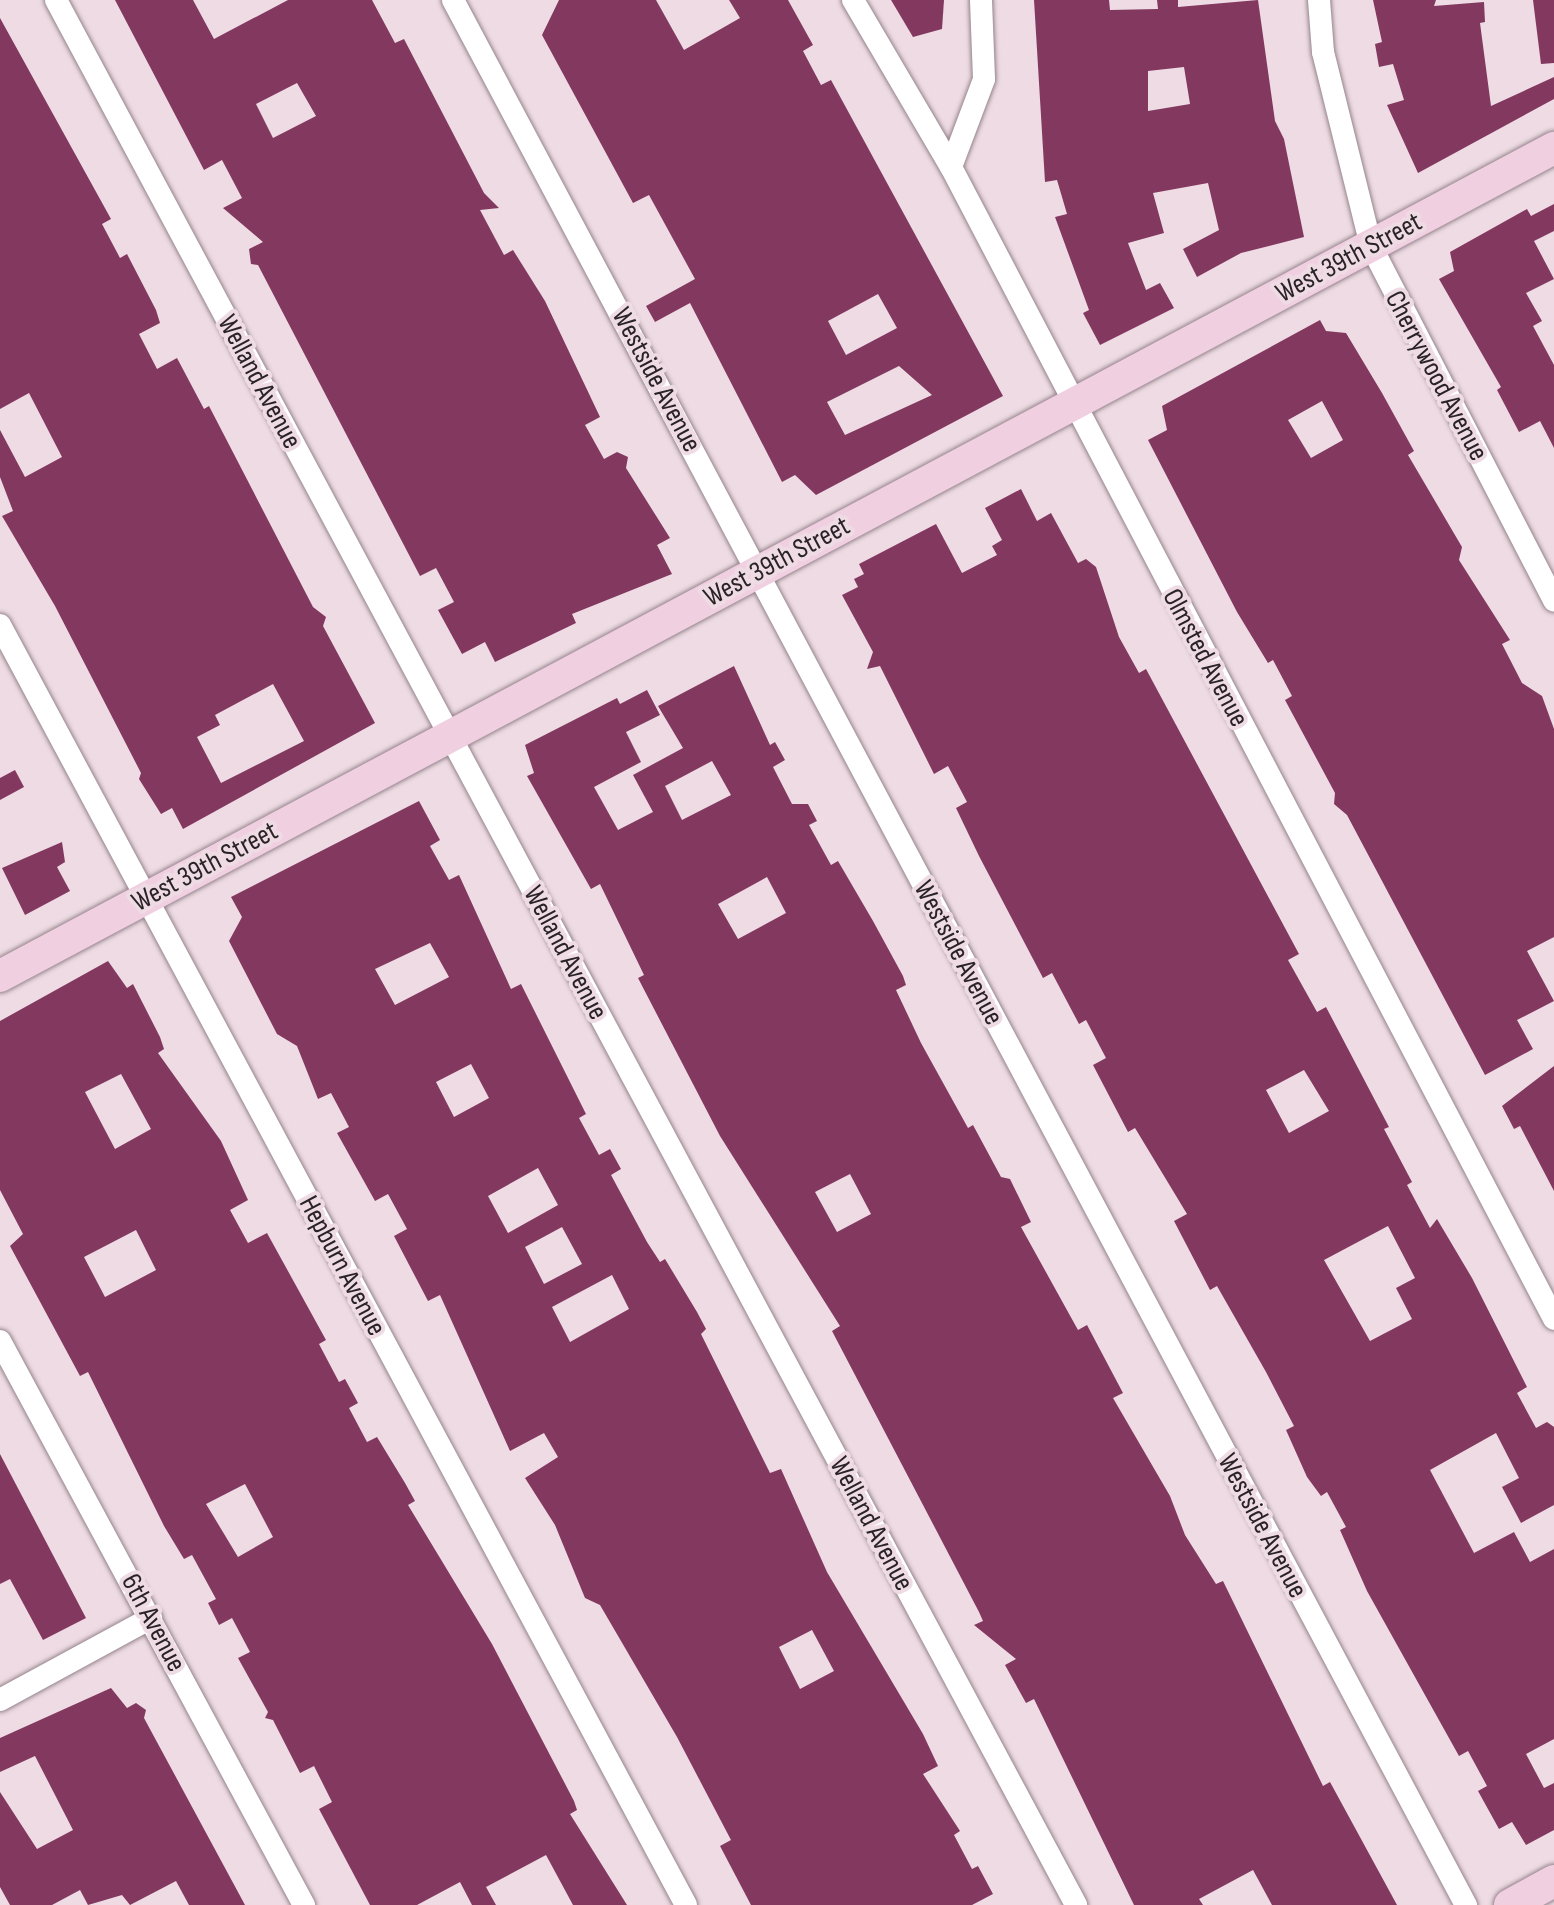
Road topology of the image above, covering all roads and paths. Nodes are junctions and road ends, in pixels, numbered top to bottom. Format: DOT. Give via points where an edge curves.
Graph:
graph roads {
  1 [pos="56,0"];
  2 [pos="453,0"];
  3 [pos="853,0"];
  4 [pos="981,0"];
  5 [pos="1319,0"];
  6 [pos="1554,148"];
  7 [pos="951,167"];
  8 [pos="1371,246"];
  9 [pos="1071,406"];
  10 [pos="758,573"];
  11 [pos="1554,600"];
  12 [pos="0,625"];
  13 [pos="449,737"];
  14 [pos="145,899"];
  15 [pos="0,976"];
  16 [pos="1554,1319"];
  17 [pos="0,1341"];
  18 [pos="151,1618"];
  19 [pos="0,1700"];
  20 [pos="1554,1881"];
  21 [pos="304,1905"];
  22 [pos="686,1905"];
  23 [pos="1076,1905"];
  24 [pos="1466,1905"];
  25 [pos="1510,1905"];
  1 -- 13 [label="street, Welland Avenue"];
  2 -- 10 [label="street, Westside Avenue"];
  3 -- 7 [label="street, Olmsted Avenue"];
  4 -- 7 [label="street" via="984,79"];
  5 -- 8 [label="street, Cherrywood Avenue" via="1323,52"];
  6 -- 8 [label="street, West 39th Street"];
  7 -- 9 [label="street, Olmsted Avenue"];
  8 -- 9 [label="street, West 39th Street"];
  8 -- 11 [label="street, Cherrywood Avenue"];
  9 -- 10 [label="street, West 39th Street"];
  9 -- 16 [label="street, Olmsted Avenue"];
  10 -- 13 [label="street, West 39th Street"];
  10 -- 24 [label="street, Westside Avenue"];
  12 -- 14 [label="street, Hepburn Avenue"];
  13 -- 14 [label="street, West 39th Street"];
  13 -- 23 [label="street, Welland Avenue"];
  14 -- 15 [label="street, West 39th Street"];
  14 -- 22 [label="street, Hepburn Avenue"];
  17 -- 18 [label="street, 6th Avenue"];
  18 -- 19 [label="street"];
  18 -- 21 [label="street, 6th Avenue"];
  20 -- 25 [label="street"];
}
